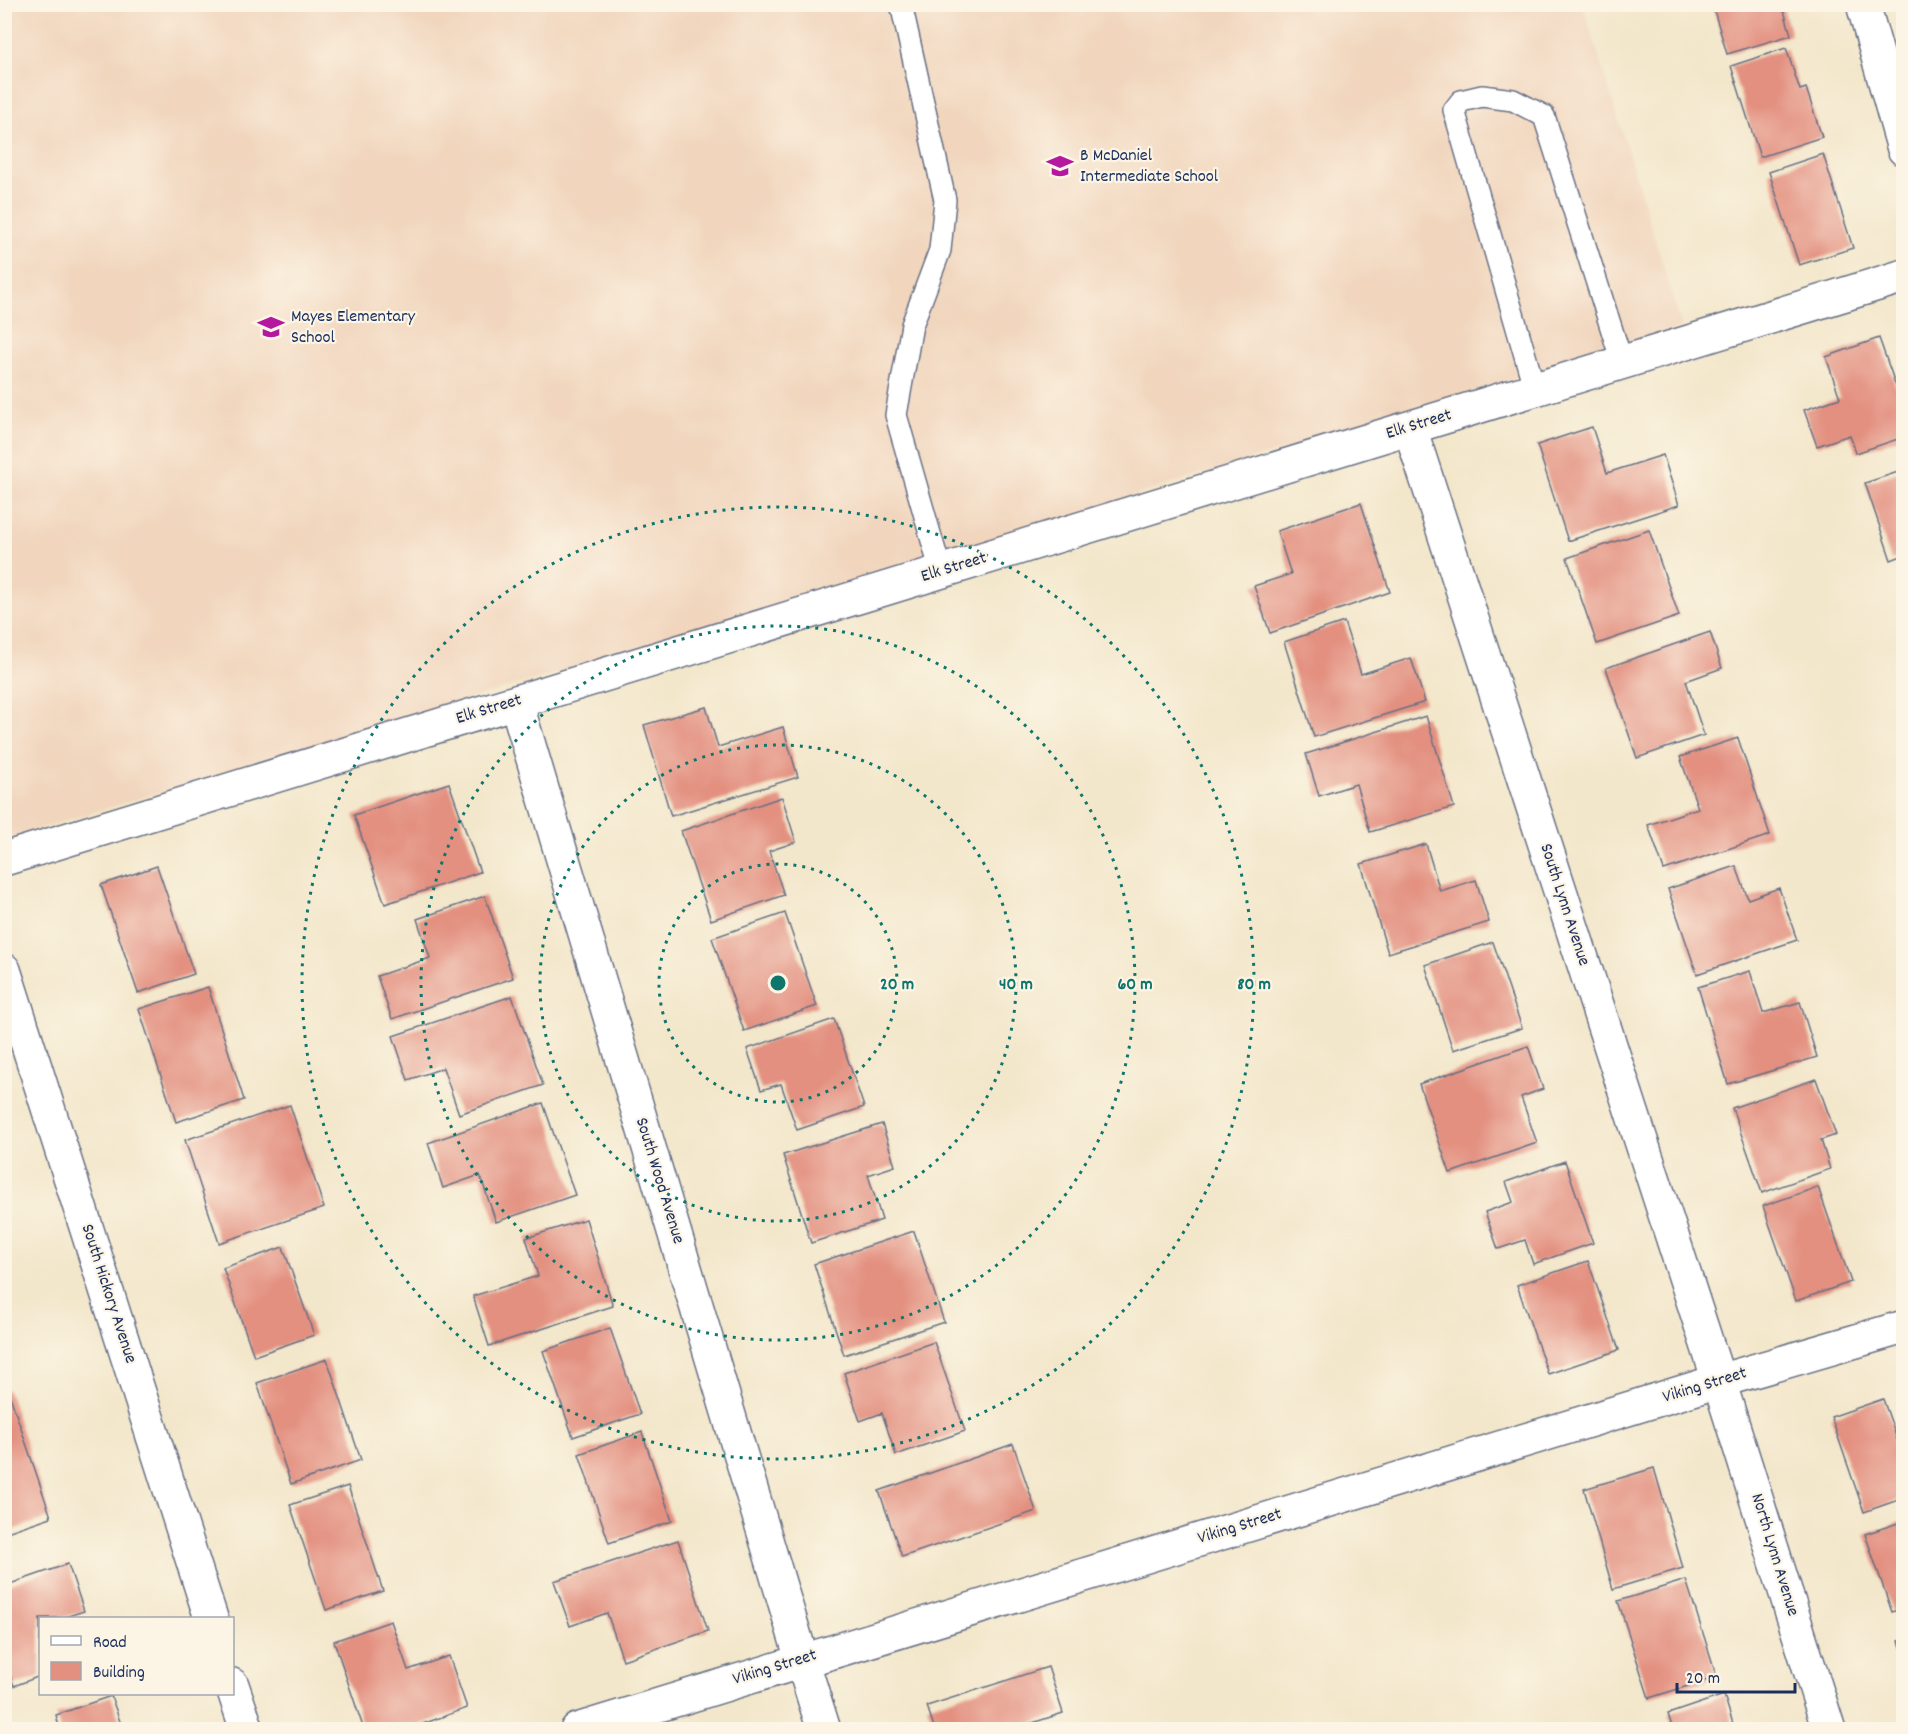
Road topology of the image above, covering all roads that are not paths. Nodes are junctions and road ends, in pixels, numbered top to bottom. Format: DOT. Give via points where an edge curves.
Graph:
graph roads {
  1 [pos="901,4"];
  2 [pos="1863,4"];
  3 [pos="1904,150"];
  4 [pos="1904,276"];
  5 [pos="1622,363"];
  6 [pos="1535,390"];
  7 [pos="1410,428"];
  8 [pos="941,572"];
  9 [pos="516,702"];
  10 [pos="4,859"];
  11 [pos="4,970"];
  12 [pos="1904,1327"];
  13 [pos="1719,1381"];
  14 [pos="211,1617"];
  15 [pos="802,1660"];
  16 [pos="234,1691"];
  17 [pos="247,1730"];
  18 [pos="577,1730"];
  19 [pos="824,1730"];
  20 [pos="1828,1730"];
  1 -- 8 [label="lane" via="945,200 940,250 912,325 896,415"];
  2 -- 3 [label="street"];
  4 -- 5 [label="street, Elk Street"];
  5 -- 6 [label="street, Elk Street"];
  5 -- 6 [label="lane" via="1544,116 1513,100 1482,96 1461,101 1454,110"];
  6 -- 7 [label="street, Elk Street"];
  7 -- 8 [label="street, Elk Street"];
  7 -- 13 [label="street, South Lynn Avenue"];
  8 -- 9 [label="street, Elk Street"];
  9 -- 10 [label="street, Elk Street"];
  9 -- 15 [label="street, South Wood Avenue"];
  11 -- 14 [label="street, South Hickory Avenue"];
  12 -- 13 [label="street, Viking Street"];
  13 -- 15 [label="street, Viking Street"];
  13 -- 20 [label="street, North Lynn Avenue"];
  15 -- 18 [label="street, Viking Street"];
  15 -- 19 [label="street, South Wood Avenue"];
  16 -- 17 [label="street"];
}
